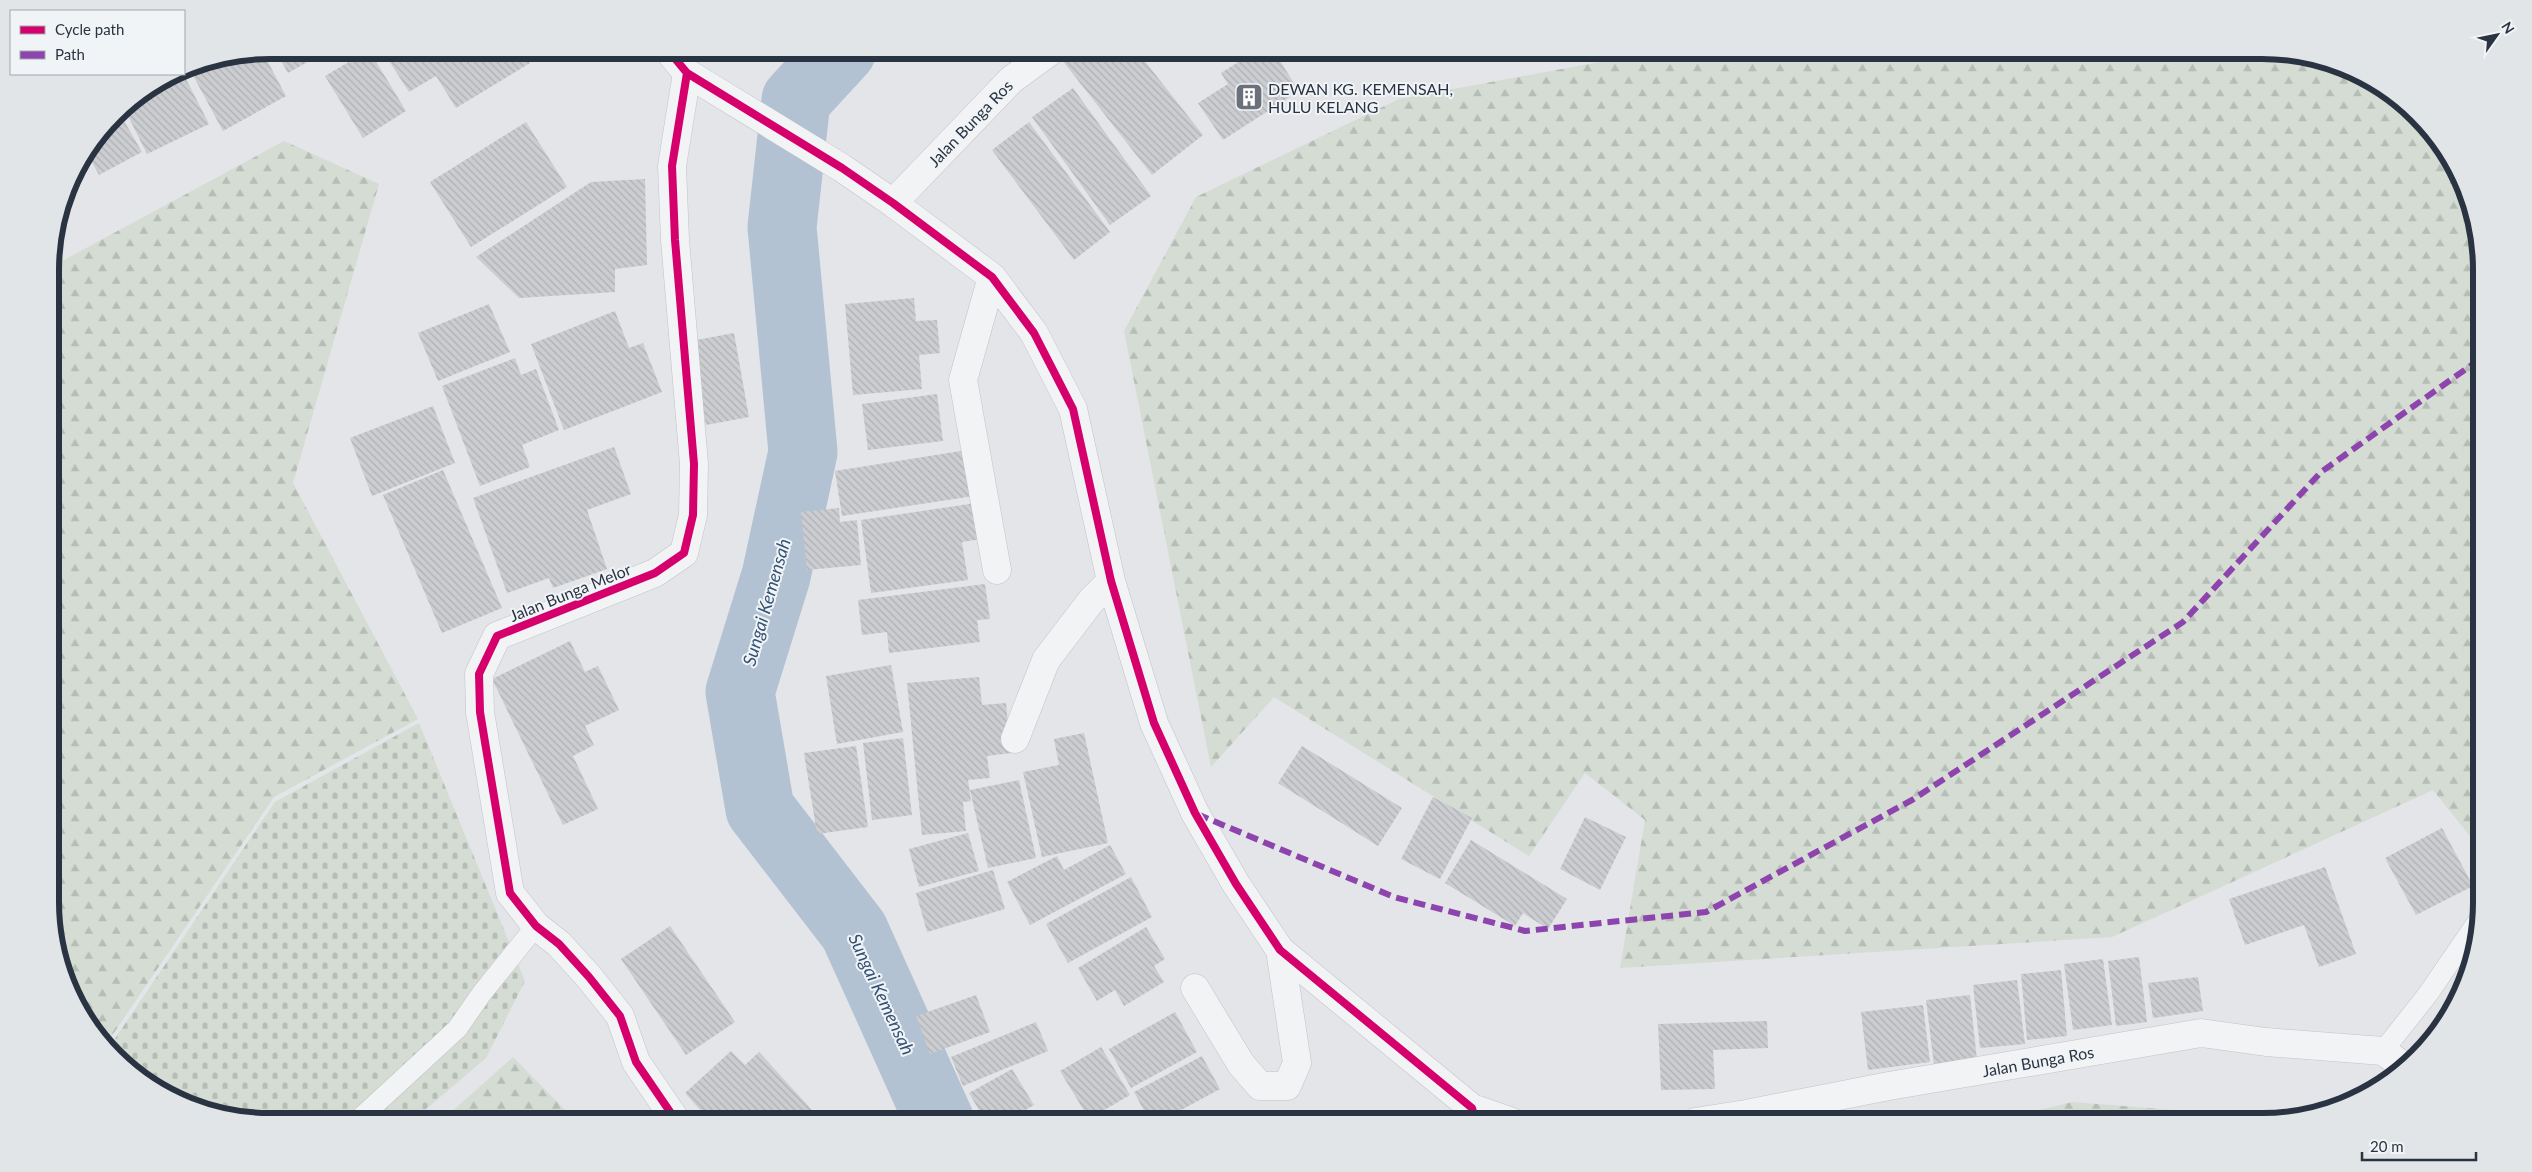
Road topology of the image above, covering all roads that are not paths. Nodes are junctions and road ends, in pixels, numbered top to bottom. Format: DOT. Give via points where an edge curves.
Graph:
graph roads {
  1 [pos="675,59"];
  2 [pos="1040,59"];
  3 [pos="687,73"];
  4 [pos="894,203"];
  5 [pos="992,278"];
  6 [pos="997,570"];
  7 [pos="1111,581"];
  8 [pos="1015,739"];
  9 [pos="536,926"];
  10 [pos="2471,932"];
  11 [pos="1280,950"];
  12 [pos="1195,988"];
  13 [pos="2383,1051"];
  14 [pos="2399,1063"];
  15 [pos="366,1113"];
  16 [pos="671,1113"];
  17 [pos="1472,1113"];
  18 [pos="1751,1113"];
  1 -- 3 [label="street"];
  2 -- 4 [label="street, Jalan Bunga Ros" via="1011,80"];
  3 -- 4 [label="street"];
  3 -- 9 [label="street, Jalan Bunga Melor" via="672,166 694,464 693,515 684,553 655,572 498,636 479,674 480,712 510,893"];
  4 -- 5 [label="street"];
  5 -- 6 [label="street" via="963,380"];
  5 -- 7 [label="street" via="1034,333 1073,409"];
  7 -- 8 [label="street" via="1091,601 1046,660"];
  7 -- 11 [label="street" via="1154,723 1174,768 1195,813 1236,884"];
  9 -- 15 [label="lane" via="457,1029"];
  9 -- 16 [label="street, Jalan Bunga Melor" via="559,944 620,1016 636,1062"];
  10 -- 13 [label="lane" via="2428,994"];
  11 -- 12 [label="street" via="1297,1063 1287,1086 1260,1086 1241,1064"];
  11 -- 17 [label="street"];
  13 -- 14 [label="street"];
  13 -- 18 [label="street, Jalan Bunga Ros" via="2266,1042 2201,1033 1888,1086"];
}
